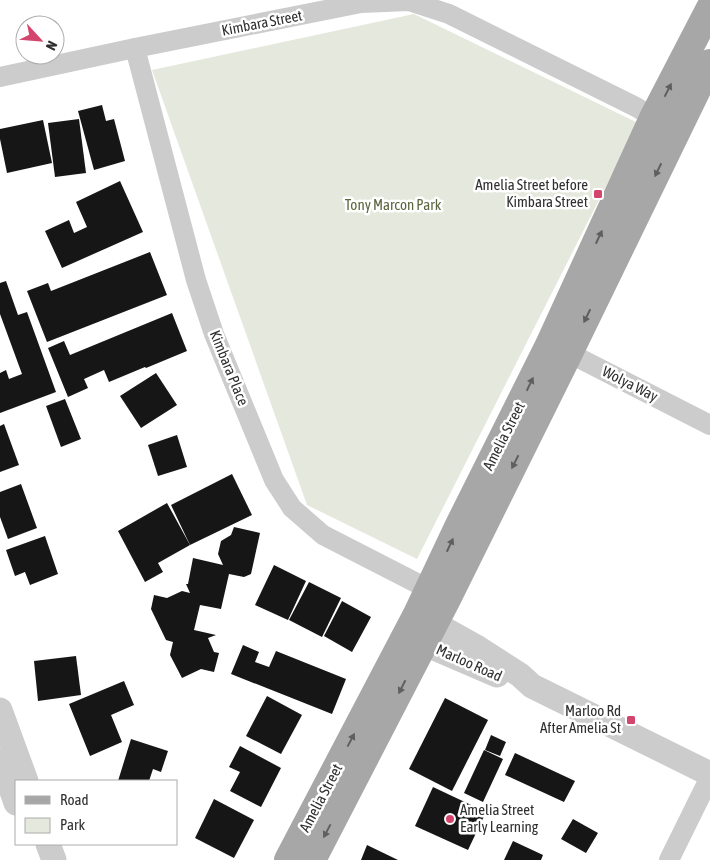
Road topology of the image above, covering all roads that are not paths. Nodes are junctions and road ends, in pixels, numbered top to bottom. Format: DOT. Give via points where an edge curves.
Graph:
graph roads {
  1 [pos="710,8"];
  2 [pos="135,48"];
  3 [pos="710,63"];
  4 [pos="0,77"];
  5 [pos="653,118"];
  6 [pos="677,131"];
  7 [pos="559,349"];
  8 [pos="710,425"];
  9 [pos="438,594"];
  10 [pos="421,629"];
  11 [pos="0,710"];
  12 [pos="0,758"];
  13 [pos="710,775"];
  14 [pos="26,780"];
  15 [pos="15,800"];
  16 [pos="31,845"];
  17 [pos="48,845"];
  18 [pos="37,860"];
  19 [pos="54,860"];
  20 [pos="288,860"];
  21 [pos="312,860"];
  22 [pos="669,860"];
  5 -- 1 [label="main road, Amelia Street, one-way"];
  2 -- 4 [label="street, Kimbara Street"];
  2 -- 5 [label="street, Kimbara Street" via="360,3 409,1 450,14"];
  2 -- 9 [label="street, Kimbara Place" via="196,280 214,334 274,480 292,508 323,535"];
  3 -- 6 [label="main road, Amelia Street"];
  5 -- 6 [label="street, Kimbara Street"];
  7 -- 5 [label="main road, Amelia Street, one-way"];
  6 -- 7 [label="main road, Amelia Street, one-way"];
  7 -- 8 [label="street, Wolya Way"];
  7 -- 9 [label="main road, Amelia Street" via="481,529"];
  9 -- 10 [label="main road, Amelia Street"];
  10 -- 13 [label="street, Marloo Road" via="478,648 532,686"];
  20 -- 10 [label="main road, Amelia Street, one-way"];
  10 -- 21 [label="main road, Amelia Street, one-way"];
  11 -- 14 [label="street"];
  12 -- 15 [label="street"];
  13 -- 22 [label="street"];
  16 -- 18 [label="street"];
  17 -- 19 [label="street"];
}
